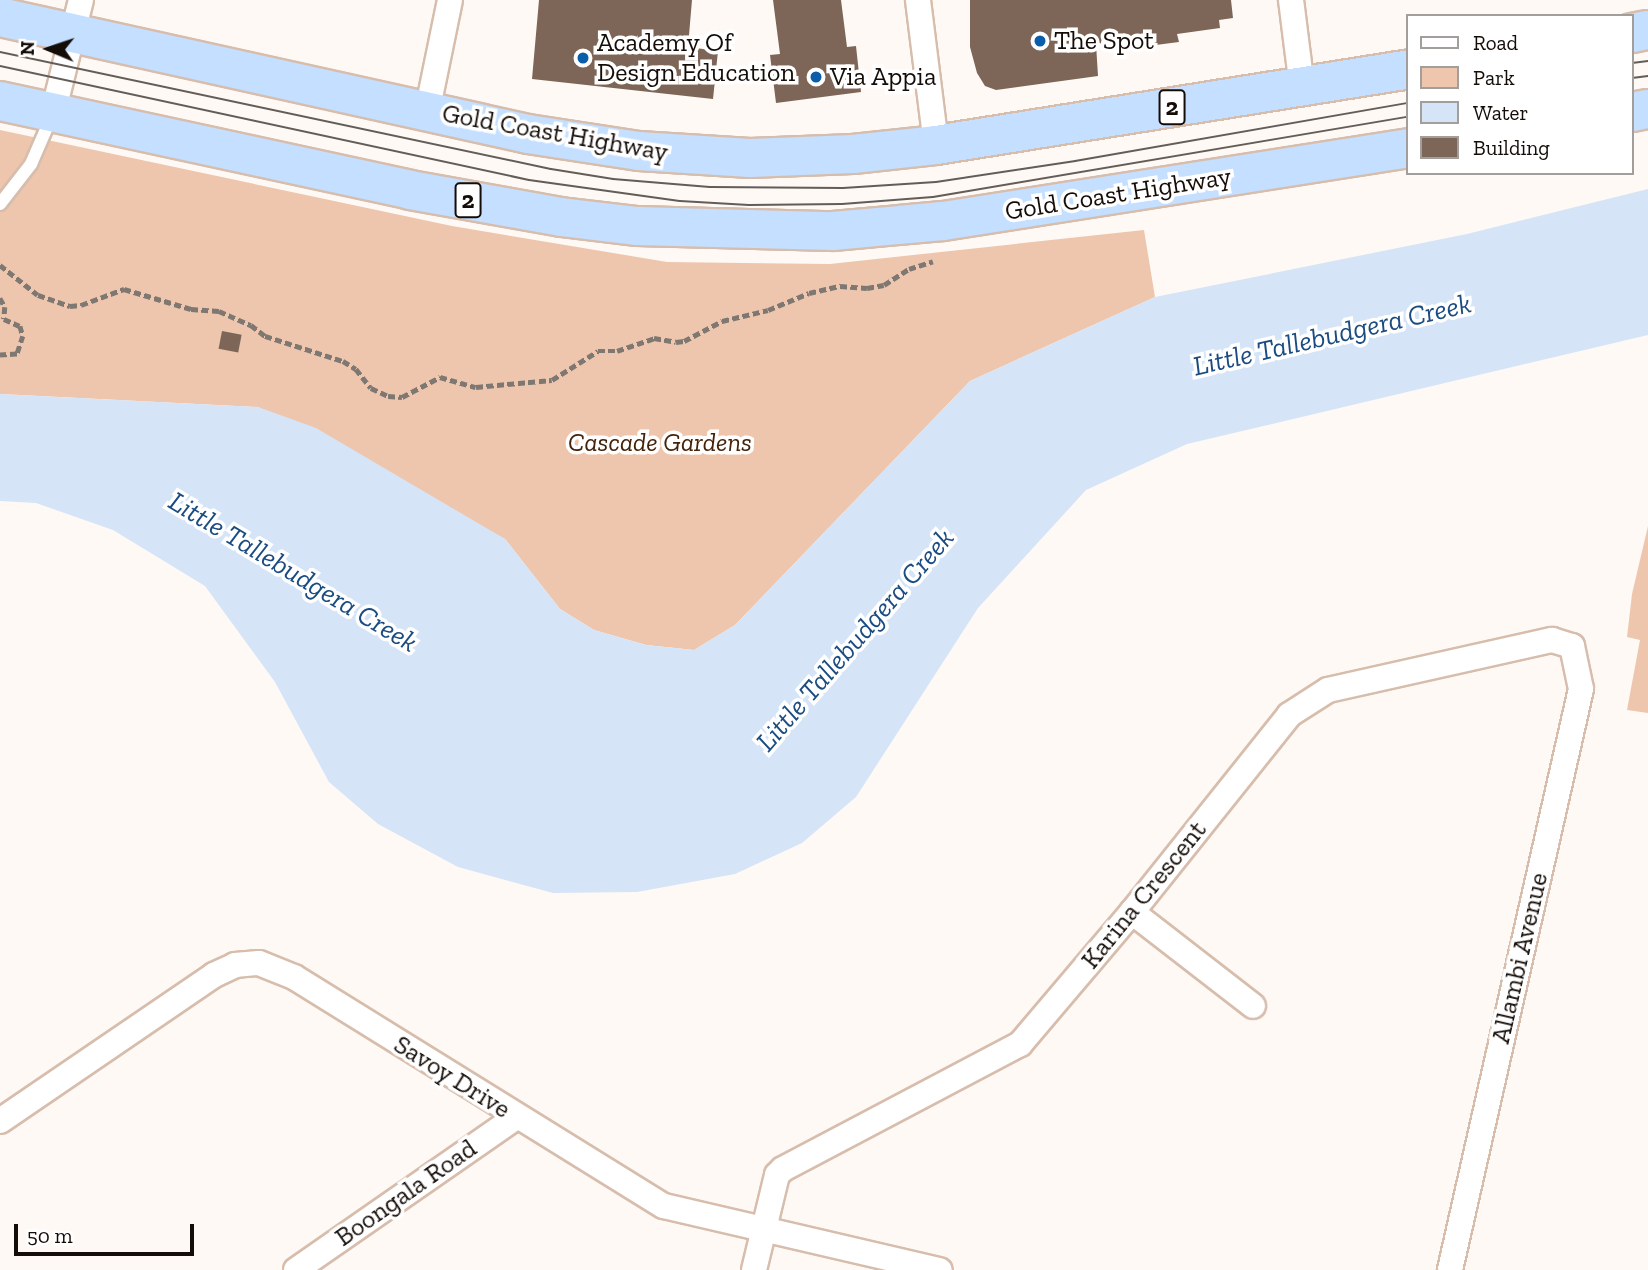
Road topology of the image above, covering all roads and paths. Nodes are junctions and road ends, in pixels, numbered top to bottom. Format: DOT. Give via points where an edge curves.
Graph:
graph roads {
  1 [pos="450,0"];
  2 [pos="918,0"];
  3 [pos="1291,0"];
  4 [pos="0,17"];
  5 [pos="77,18"];
  6 [pos="1406,69"];
  7 [pos="1302,87"];
  8 [pos="0,101"];
  9 [pos="427,112"];
  10 [pos="53,113"];
  11 [pos="936,145"];
  12 [pos="1406,148"];
  13 [pos="0,204"];
  14 [pos="933,261"];
  15 [pos="0,265"];
  16 [pos="0,298"];
  17 [pos="0,355"];
  18 [pos="1572,646"];
  19 [pos="1132,912"];
  20 [pos="1253,1006"];
  21 [pos="516,1117"];
  22 [pos="0,1121"];
  23 [pos="764,1231"];
  24 [pos="296,1270"];
  25 [pos="754,1270"];
  26 [pos="940,1270"];
  27 [pos="1450,1270"];
  1 -- 9 [label="street"];
  2 -- 11 [label="street"];
  3 -- 7 [label="street"];
  4 -- 5 [label="highway, Gold Coast Highway / 2"];
  5 -- 9 [label="highway, Gold Coast Highway / 2"];
  5 -- 10 [label="street"];
  6 -- 7 [label="highway, Gold Coast Highway / 2"];
  7 -- 11 [label="highway, Gold Coast Highway / 2"];
  8 -- 10 [label="highway, Gold Coast Highway / 2"];
  9 -- 11 [label="highway, Gold Coast Highway / 2" via="566,141 698,156 804,157"];
  10 -- 12 [label="highway, Gold Coast Highway / 2" via="410,190 561,217 662,227 833,230 943,221"];
  10 -- 13 [label="lane" via="31,164"];
  14 -- 15 [label="path" via="884,285 840,286 768,310 737,315 684,341 654,338 617,351 598,351 552,380 477,387 440,377 402,397 371,388 343,360 265,336 219,311 191,309 124,289 69,306 38,295"];
  16 -- 17 [label="path" via="5,303 4,319 20,326 23,336 17,354"];
  18 -- 19 [label="street, Karina Crescent" via="1552,640 1328,690 1289,715"];
  18 -- 27 [label="street, Allambi Avenue" via="1581,689"];
  19 -- 20 [label="street"];
  19 -- 23 [label="street, Karina Crescent" via="1020,1044 783,1169 777,1175"];
  21 -- 22 [label="street, Savoy Drive" via="295,977 260,963 236,964 214,975"];
  21 -- 23 [label="street, Savoy Drive" via="664,1206"];
  21 -- 24 [label="street, Boongala Road"];
  23 -- 25 [label="street, Karina Crescent"];
  23 -- 26 [label="street, Savoy Drive"];
}
